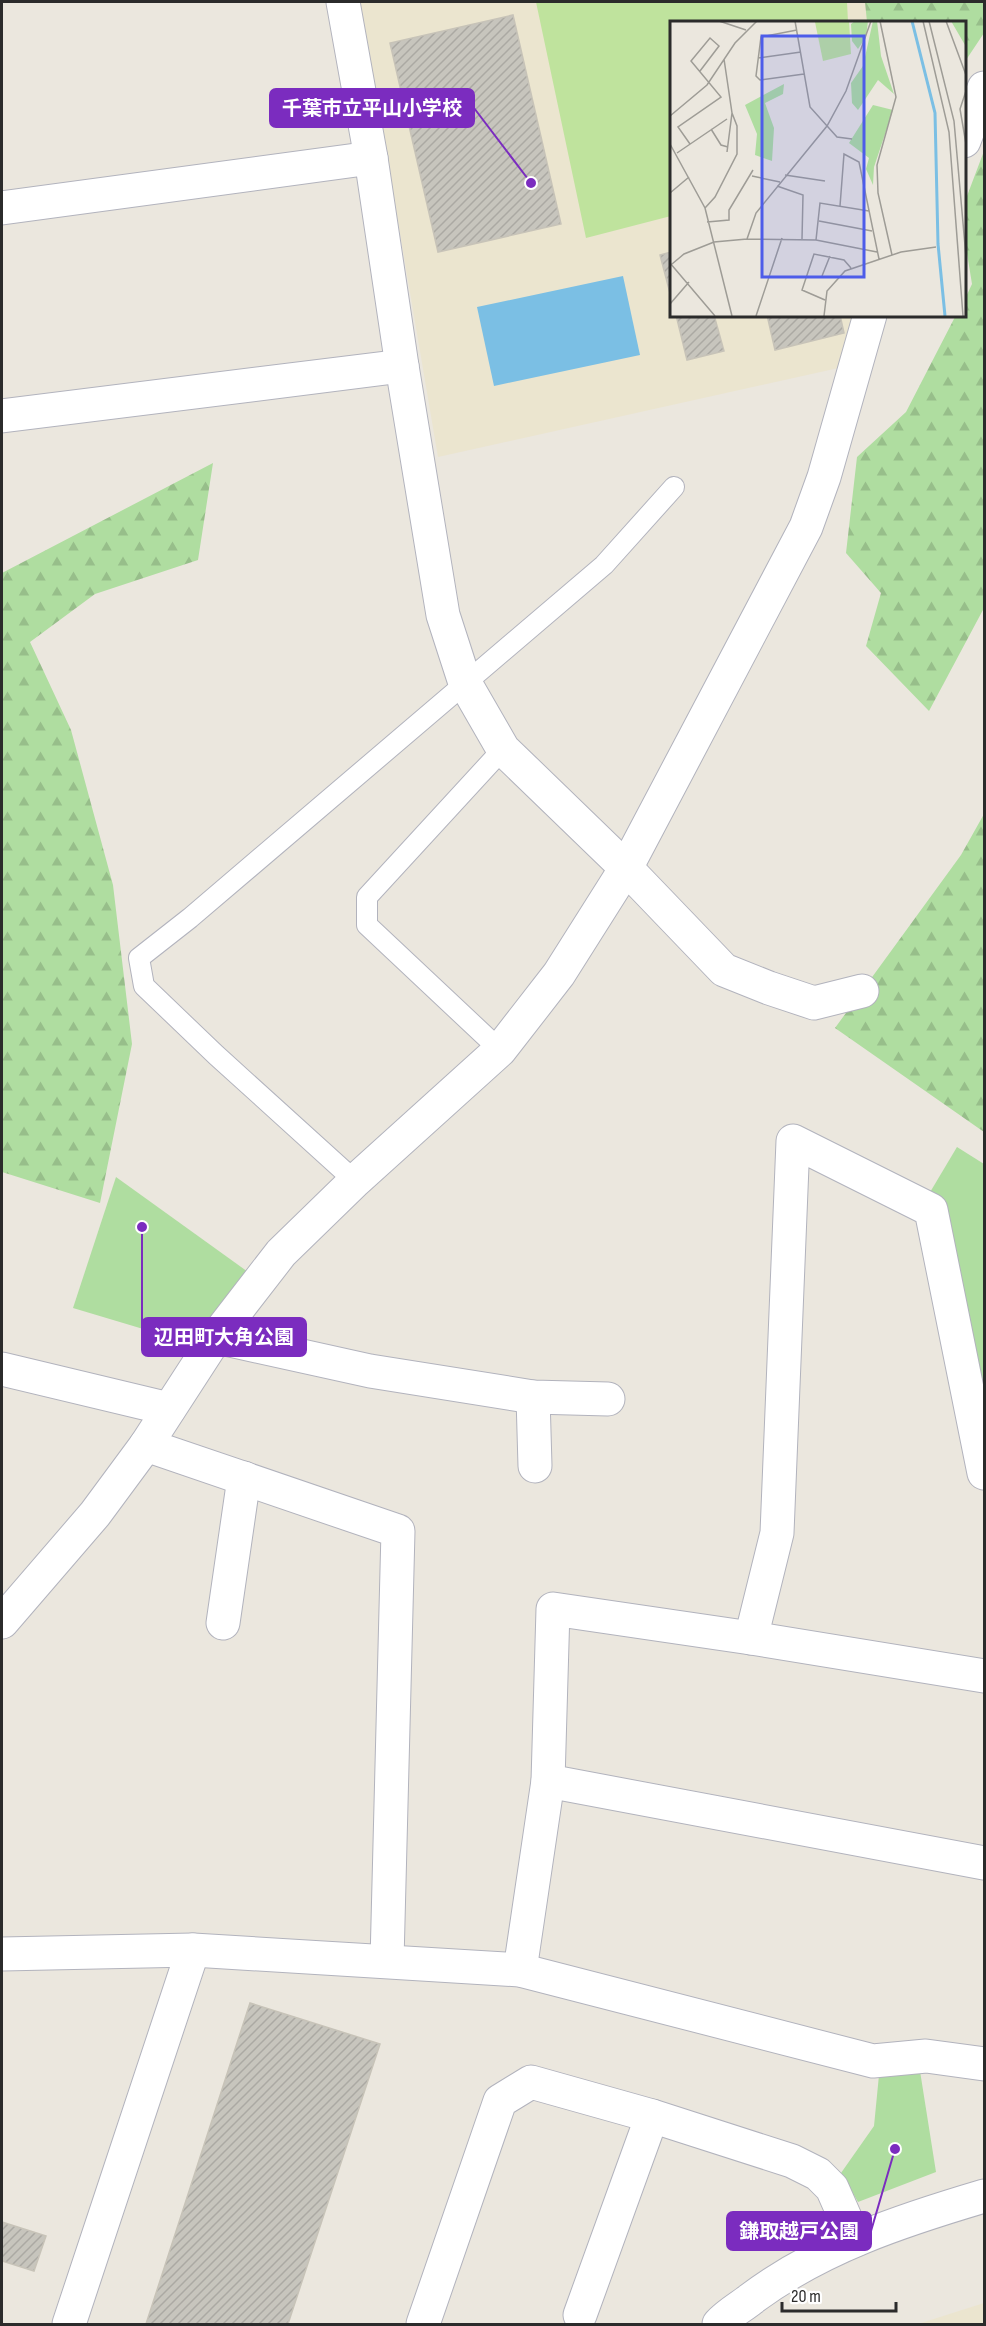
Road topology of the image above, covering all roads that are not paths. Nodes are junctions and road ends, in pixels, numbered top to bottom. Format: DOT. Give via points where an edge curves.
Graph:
graph roads {
  1 [pos="343,2"];
  2 [pos="984,88"];
  3 [pos="965,136"];
  4 [pos="371,158"];
  5 [pos="2,208"];
  6 [pos="870,316"];
  7 [pos="402,366"];
  8 [pos="2,416"];
  9 [pos="674,487"];
  10 [pos="465,683"];
  11 [pos="502,749"];
  12 [pos="626,868"];
  13 [pos="862,992"];
  14 [pos="500,1050"];
  15 [pos="355,1180"];
  16 [pos="216,1337"];
  17 [pos="2,1369"];
  18 [pos="533,1397"];
  19 [pos="608,1399"];
  20 [pos="169,1409"];
  21 [pos="146,1445"];
  22 [pos="535,1466"];
  23 [pos="984,1473"];
  24 [pos="244,1478"];
  25 [pos="2,1623"];
  26 [pos="223,1623"];
  27 [pos="751,1638"];
  28 [pos="984,1676"];
  29 [pos="548,1780"];
  30 [pos="984,1863"];
  31 [pos="193,1950"];
  32 [pos="2,1954"];
  33 [pos="387,1961"];
  34 [pos="520,1970"];
  35 [pos="984,2064"];
  36 [pos="652,2116"];
  37 [pos="984,2196"];
  38 [pos="855,2240"];
  39 [pos="580,2315"];
  40 [pos="69,2325"];
  41 [pos="423,2325"];
  42 [pos="719,2325"];
  1 -- 4 [label="street"];
  2 -- 3 [label="street"];
  4 -- 5 [label="street"];
  4 -- 7 [label="street"];
  6 -- 12 [label="street" via="806,527"];
  7 -- 8 [label="street"];
  7 -- 10 [label="street" via="443,615"];
  9 -- 10 [label="lane" via="604,565"];
  10 -- 11 [label="street"];
  10 -- 15 [label="lane" via="139,958 144,986"];
  11 -- 12 [label="street"];
  11 -- 14 [label="lane" via="367,897 367,925"];
  12 -- 13 [label="street" via="724,970 814,1003"];
  12 -- 14 [label="street" via="559,974"];
  14 -- 15 [label="street"];
  15 -- 16 [label="street" via="281,1253"];
  16 -- 18 [label="street" via="370,1371"];
  16 -- 20 [label="street"];
  17 -- 20 [label="street"];
  18 -- 19 [label="street"];
  18 -- 22 [label="street"];
  20 -- 21 [label="street"];
  21 -- 24 [label="street"];
  21 -- 25 [label="street" via="95,1514"];
  23 -- 27 [label="street" via="931,1210 793,1141 777,1533"];
  24 -- 26 [label="street"];
  24 -- 33 [label="street" via="398,1532"];
  27 -- 28 [label="street"];
  27 -- 29 [label="street" via="553,1609"];
  29 -- 30 [label="street"];
  29 -- 34 [label="street"];
  31 -- 32 [label="street"];
  31 -- 33 [label="street"];
  31 -- 40 [label="street"];
  33 -- 34 [label="street"];
  34 -- 35 [label="street" via="873,2061 926,2056"];
  36 -- 38 [label="street" via="792,2161 818,2174 832,2188"];
  36 -- 39 [label="street"];
  36 -- 41 [label="street" via="531,2082 500,2100"];
  37 -- 38 [label="street"];
  38 -- 42 [label="street" via="763,2290"];
}
